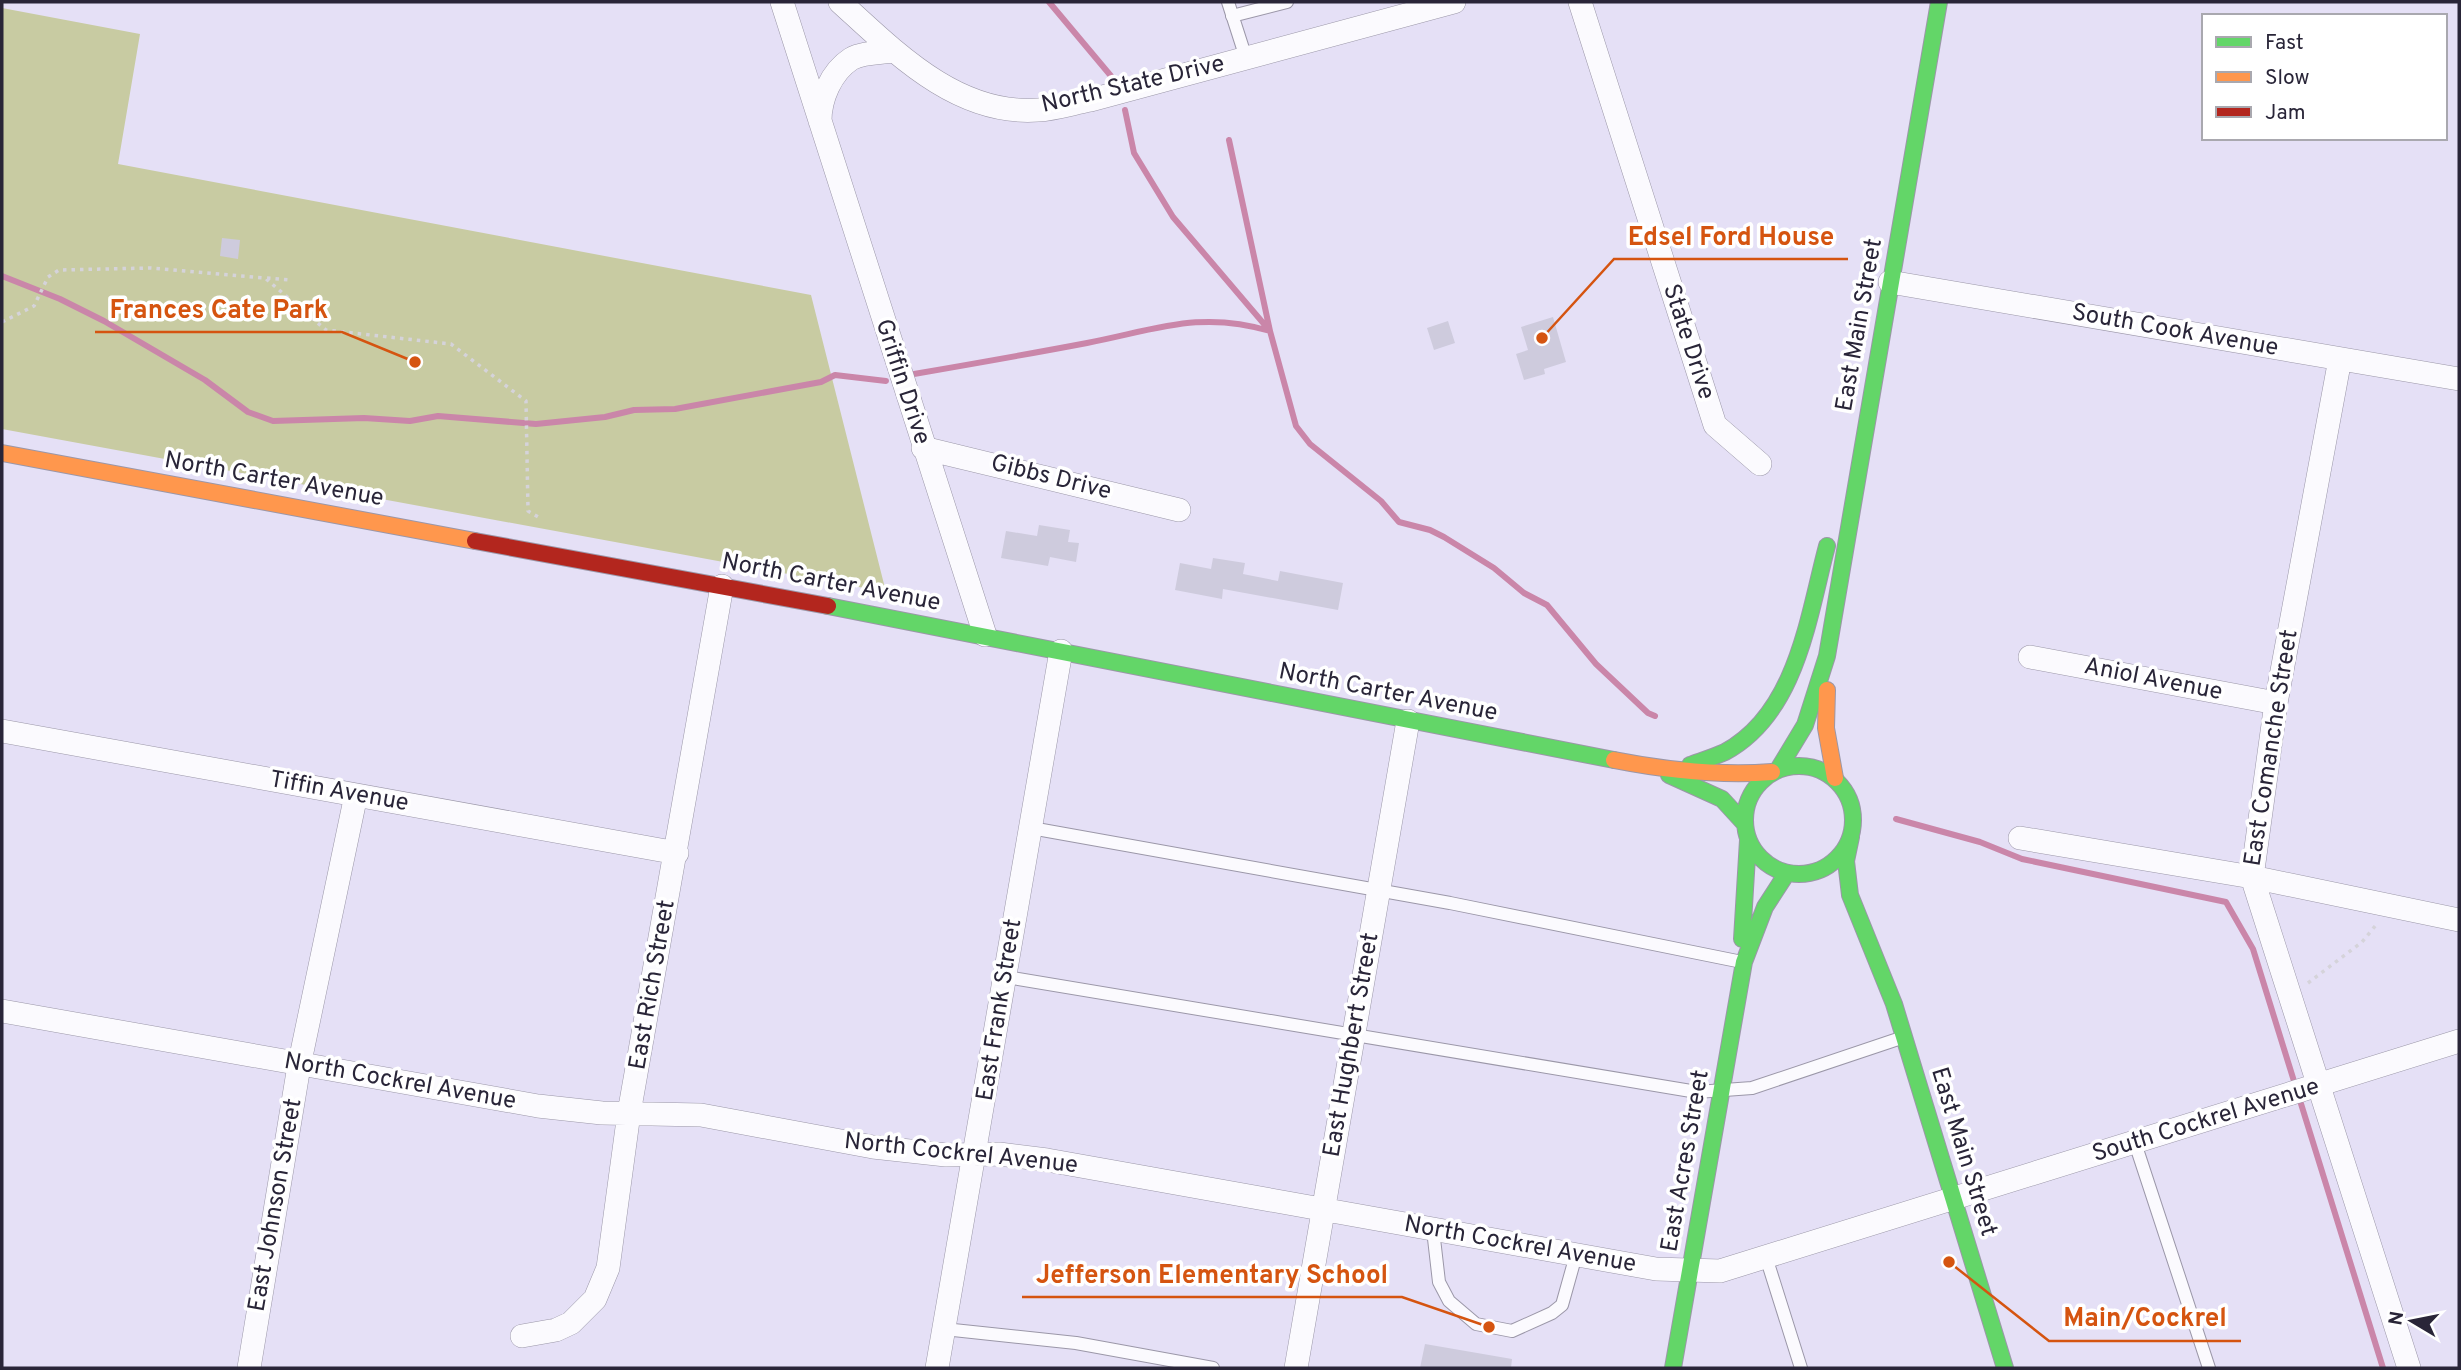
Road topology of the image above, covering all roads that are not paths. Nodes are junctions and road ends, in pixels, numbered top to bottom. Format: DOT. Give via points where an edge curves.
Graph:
graph roads {
  1 [pos="782,2"];
  2 [pos="840,2"];
  3 [pos="1228,2"];
  4 [pos="1287,2"];
  5 [pos="1454,2"];
  6 [pos="1580,2"];
  7 [pos="1939,2"];
  8 [pos="1232,16"];
  9 [pos="894,51"];
  10 [pos="1246,58"];
  11 [pos="820,127"];
  12 [pos="1890,282"];
  13 [pos="2340,359"];
  14 [pos="2459,379"];
  15 [pos="1871,389"];
  16 [pos="923,448"];
  17 [pos="2,453"];
  18 [pos="1760,464"];
  19 [pos="1179,510"];
  20 [pos="722,586"];
  21 [pos="985,635"];
  22 [pos="1060,651"];
  23 [pos="1827,656"];
  24 [pos="2030,657"];
  25 [pos="2276,703"];
  26 [pos="1408,721"];
  27 [pos="2,731"];
  28 [pos="1651,767"];
  29 [pos="1683,767"];
  30 [pos="1776,770"];
  31 [pos="1835,778"];
  32 [pos="356,795"];
  33 [pos="1744,822"];
  34 [pos="1031,828"];
  35 [pos="1851,837"];
  36 [pos="2020,838"];
  37 [pos="1748,840"];
  38 [pos="677,853"];
  39 [pos="1794,874"];
  40 [pos="2252,877"];
  41 [pos="1817,888"];
  42 [pos="1378,891"];
  43 [pos="1840,914"];
  44 [pos="2459,918"];
  45 [pos="1872,952"];
  46 [pos="1744,962"];
  47 [pos="1006,977"];
  48 [pos="2,1011"];
  49 [pos="1354,1036"];
  50 [pos="1904,1037"];
  51 [pos="2459,1041"];
  52 [pos="299,1066"];
  53 [pos="2313,1088"];
  54 [pos="1722,1090"];
  55 [pos="629,1113"];
  56 [pos="2135,1143"];
  57 [pos="976,1155"];
  58 [pos="1953,1199"];
  59 [pos="1323,1211"];
  60 [pos="1433,1230"];
  61 [pos="1576,1255"];
  62 [pos="1766,1257"];
  63 [pos="1689,1272"];
  64 [pos="944,1329"];
  65 [pos="523,1336"];
  66 [pos="249,1368"];
  67 [pos="937,1368"];
  68 [pos="1213,1368"];
  69 [pos="1296,1368"];
  70 [pos="1673,1368"];
  71 [pos="1801,1368"];
  72 [pos="2005,1368"];
  73 [pos="2209,1368"];
  74 [pos="2409,1368"];
  1 -- 11 [label="street, Griffin Drive"];
  2 -- 9 [label="street, North State Drive"];
  3 -- 8 [label="lane"];
  4 -- 8 [label="lane"];
  5 -- 10 [label="street, North State Drive"];
  6 -- 18 [label="street, State Drive" via="1715,425"];
  7 -- 12 [label="street, East Main Street"];
  8 -- 10 [label="lane"];
  9 -- 10 [label="street, North State Drive" via="927,76 986,106 1039,110"];
  9 -- 11 [label="street, Griffin Drive" via="850,60 825,90"];
  11 -- 16 [label="street, Griffin Drive"];
  12 -- 13 [label="street, South Cook Avenue"];
  12 -- 15 [label="street, East Main Street"];
  13 -- 14 [label="street, South Cook Avenue"];
  13 -- 25 [label="street, East Comanche Street"];
  15 -- 23 [label="street, East Main Street"];
  15 -- 29 [label="street" via="1785,690 1775,709 1738,745"];
  16 -- 19 [label="street, Gibbs Drive"];
  16 -- 21 [label="street, Griffin Drive"];
  17 -- 20 [label="street, North Carter Avenue"];
  20 -- 21 [label="street, North Carter Avenue"];
  20 -- 38 [label="street, East Rich Street"];
  21 -- 22 [label="street, North Carter Avenue"];
  22 -- 26 [label="street, North Carter Avenue"];
  22 -- 34 [label="street, East Frank Street"];
  23 -- 30 [label="street, East Main Street" via="1805,725"];
  23 -- 31 [label="street, East Main Street" via="1826,728"];
  24 -- 25 [label="street, Aniol Avenue"];
  25 -- 40 [label="street, East Comanche Street"];
  26 -- 28 [label="street, North Carter Avenue"];
  26 -- 42 [label="street, East Hughbert Street"];
  27 -- 32 [label="street, Tiffin Avenue"];
  28 -- 29 [label="street, North Carter Avenue"];
  28 -- 33 [label="street, North Carter Avenue" via="1722,799"];
  29 -- 30 [label="street, North Carter Avenue" via="1746,774"];
  30 -- 31 [label="street" via="1801,765"];
  30 -- 33 [label="street" via="1751,795"];
  31 -- 35 [label="street" via="1851,804"];
  32 -- 38 [label="street, Tiffin Avenue"];
  32 -- 52 [label="street, East Johnson Street"];
  33 -- 37 [label="street"];
  34 -- 42 [label="lane"];
  34 -- 47 [label="street, East Frank Street"];
  35 -- 39 [label="street" via="1839,857 1822,870"];
  35 -- 45 [label="street, East Main Street" via="1846,861 1850,895"];
  36 -- 40 [label="street"];
  37 -- 39 [label="street" via="1770,867"];
  37 -- 46 [label="street, East Acres Street" via="1741,927"];
  38 -- 55 [label="street, East Rich Street"];
  39 -- 41 [label="street"];
  39 -- 46 [label="street, East Acres Street" via="1765,907"];
  40 -- 44 [label="street"];
  40 -- 53 [label="street, East Comanche Street" via="2291,993"];
  42 -- 46 [label="lane"];
  42 -- 49 [label="street, East Hughbert Street"];
  43 -- 45 [label="street, East Main Street"];
  45 -- 50 [label="street, East Main Street"];
  46 -- 54 [label="street, East Acres Street"];
  47 -- 49 [label="lane"];
  47 -- 57 [label="street, East Frank Street"];
  48 -- 52 [label="street, North Cockrel Avenue"];
  49 -- 54 [label="lane" via="1697,1092"];
  49 -- 59 [label="street, East Hughbert Street"];
  50 -- 54 [label="lane" via="1752,1088"];
  50 -- 58 [label="street, East Main Street"];
  51 -- 53 [label="street, South Cockrel Avenue"];
  52 -- 55 [label="street, North Cockrel Avenue" via="538,1106"];
  52 -- 66 [label="street, East Johnson Street"];
  53 -- 56 [label="street, South Cockrel Avenue"];
  53 -- 74 [label="street, East Comanche Street"];
  54 -- 63 [label="street, East Acres Street"];
  55 -- 57 [label="street, North Cockrel Avenue" via="701,1115 873,1147"];
  55 -- 65 [label="street, East Rich Street" via="604,1282 595,1299 571,1323"];
  56 -- 58 [label="street, South Cockrel Avenue"];
  56 -- 73 [label="lane"];
  57 -- 59 [label="street, North Cockrel Avenue" via="1047,1160"];
  57 -- 64 [label="street, East Frank Street"];
  58 -- 62 [label="street, North Cockrel Avenue"];
  58 -- 72 [label="street, East Main Street"];
  59 -- 60 [label="street, North Cockrel Avenue"];
  59 -- 69 [label="street, East Hughbert Street"];
  60 -- 61 [label="street, North Cockrel Avenue"];
  60 -- 61 [label="lane" via="1439,1282 1449,1301 1476,1324 1512,1331 1562,1305"];
  61 -- 63 [label="street, North Cockrel Avenue"];
  62 -- 63 [label="street, North Cockrel Avenue" via="1720,1271"];
  62 -- 71 [label="lane"];
  63 -- 70 [label="street, East Acres Street"];
  64 -- 67 [label="street, East Frank Street"];
  64 -- 68 [label="lane" via="1076,1343"];
}
